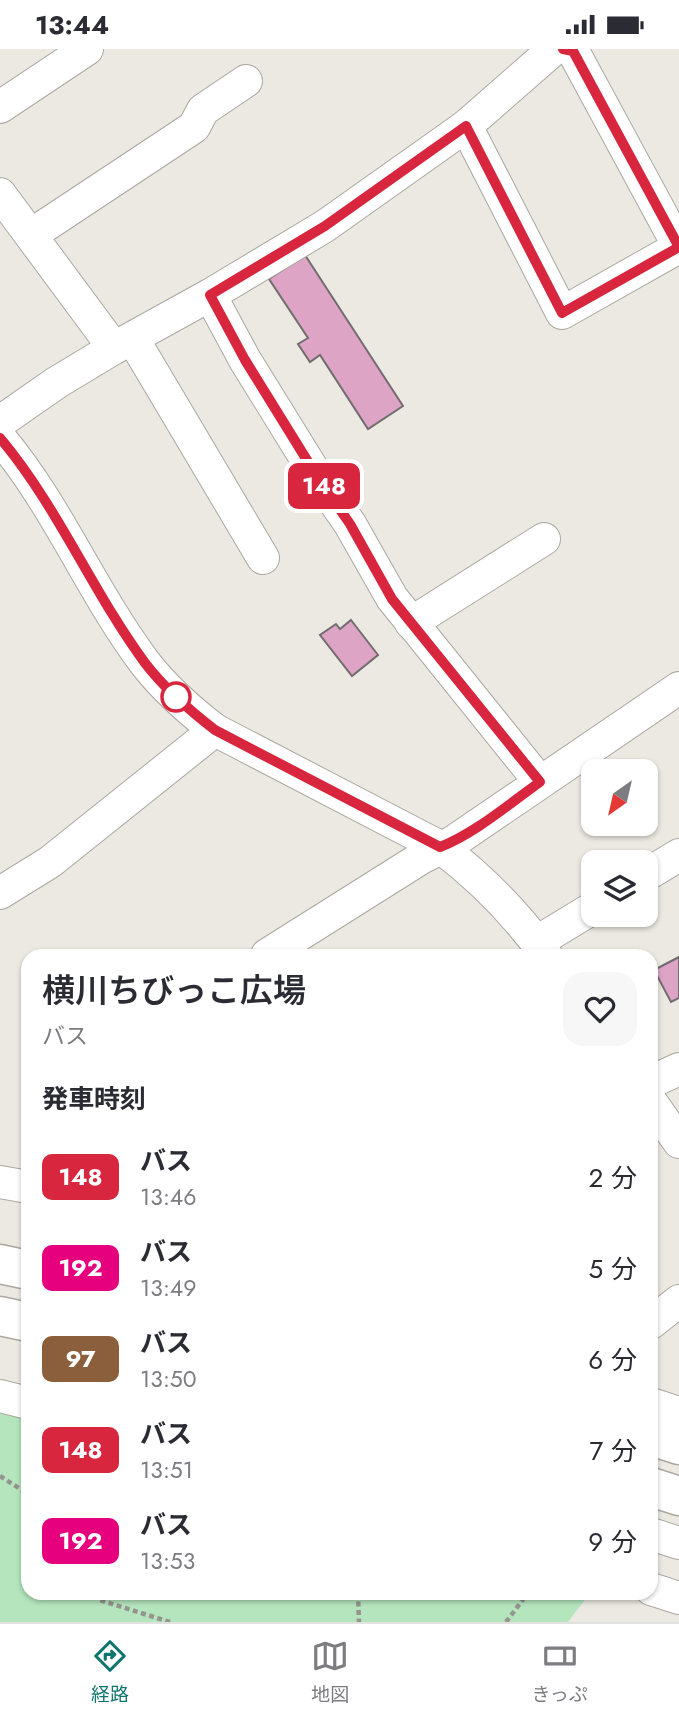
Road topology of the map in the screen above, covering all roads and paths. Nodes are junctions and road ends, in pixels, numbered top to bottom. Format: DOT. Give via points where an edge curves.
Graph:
graph roads {
  1 [pos="87,49"];
  2 [pos="567,50"];
  3 [pos="246,81"];
  4 [pos="0,107"];
  5 [pos="466,126"];
  6 [pos="12,219"];
  7 [pos="210,295"];
  8 [pos="124,343"];
  9 [pos="0,422"];
  10 [pos="0,438"];
  11 [pos="544,539"];
  12 [pos="263,558"];
  13 [pos="411,623"];
  14 [pos="679,688"];
  15 [pos="215,730"];
  16 [pos="540,782"];
  17 [pos="440,847"];
  18 [pos="679,855"];
  19 [pos="658,868"];
  20 [pos="0,893"];
  21 [pos="581,917"];
  22 [pos="277,949"];
  23 [pos="541,949"];
  24 [pos="679,1069"];
  25 [pos="658,1079"];
  26 [pos="658,1112"];
  27 [pos="679,1142"];
  28 [pos="0,1263"];
  29 [pos="21,1268"];
  30 [pos="679,1301"];
  31 [pos="658,1318"];
  32 [pos="658,1325"];
  33 [pos="679,1330"];
  34 [pos="0,1396"];
  35 [pos="21,1401"];
  36 [pos="658,1406"];
  37 [pos="679,1413"];
  38 [pos="658,1438"];
  39 [pos="679,1445"];
  40 [pos="0,1476"];
  41 [pos="658,1489"];
  42 [pos="21,1490"];
  43 [pos="679,1496"];
  44 [pos="658,1536"];
  45 [pos="679,1543"];
  46 [pos="658,1591"];
  47 [pos="679,1598"];
  48 [pos="99,1600"];
  49 [pos="358,1600"];
  50 [pos="523,1600"];
  51 [pos="170,1622"];
  52 [pos="359,1622"];
  53 [pos="506,1622"];
  1 -- 4 [label="street"];
  2 -- 5 [label="street"];
  2 -- 5 [label="street" via="679,247 562,313"];
  3 -- 6 [label="street" via="204,110 194,127"];
  5 -- 7 [label="street" via="325,226"];
  6 -- 8 [label="street"];
  7 -- 8 [label="street"];
  7 -- 13 [label="street" via="245,360"];
  8 -- 9 [label="street"];
  8 -- 12 [label="street"];
  10 -- 15 [label="street" via="43,495 102,599 146,664"];
  11 -- 13 [label="street"];
  13 -- 16 [label="street"];
  14 -- 16 [label="street"];
  15 -- 17 [label="street"];
  15 -- 20 [label="street" via="50,862"];
  16 -- 17 [label="street"];
  17 -- 22 [label="street"];
  17 -- 23 [label="street" via="494,895"];
  18 -- 19 [label="street"];
  21 -- 23 [label="street"];
  24 -- 25 [label="street"];
  26 -- 27 [label="street"];
  28 -- 29 [label="highway"];
  30 -- 31 [label="street"];
  32 -- 33 [label="street"];
  34 -- 35 [label="street"];
  36 -- 37 [label="street"];
  38 -- 39 [label="highway"];
  40 -- 42 [label="path"];
  41 -- 43 [label="highway"];
  44 -- 45 [label="street"];
  46 -- 47 [label="street"];
  48 -- 51 [label="path"];
  49 -- 52 [label="path"];
  50 -- 53 [label="path"];
}
